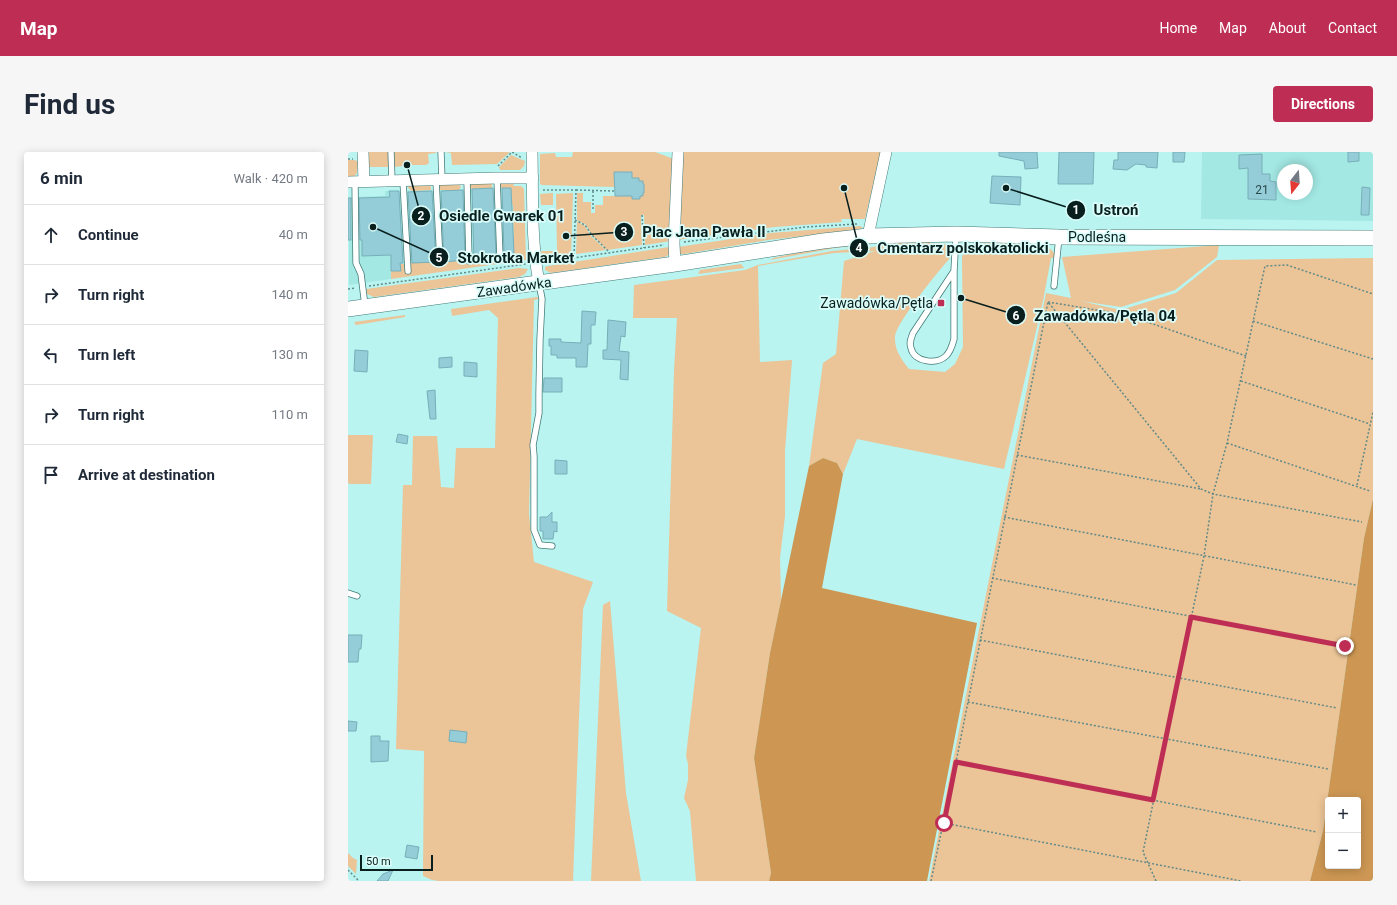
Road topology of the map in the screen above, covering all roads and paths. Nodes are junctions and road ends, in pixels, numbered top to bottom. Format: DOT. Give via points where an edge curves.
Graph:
graph roads {
  1 [pos="363,152"];
  2 [pos="391,152"];
  3 [pos="441,152"];
  4 [pos="512,152"];
  5 [pos="678,152"];
  6 [pos="886,152"];
  7 [pos="529,156"];
  8 [pos="498,166"];
  9 [pos="497,178"];
  10 [pos="533,178"];
  11 [pos="467,179"];
  12 [pos="439,180"];
  13 [pos="392,181"];
  14 [pos="403,181"];
  15 [pos="356,182"];
  16 [pos="539,190"];
  17 [pos="576,190"];
  18 [pos="593,190"];
  19 [pos="614,191"];
  20 [pos="593,209"];
  21 [pos="642,215"];
  22 [pos="575,220"];
  23 [pos="858,224"];
  24 [pos="956,234"];
  25 [pos="868,236"];
  26 [pos="1059,237"];
  27 [pos="1373,238"];
  28 [pos="674,243"];
  29 [pos="644,248"];
  30 [pos="609,252"];
  31 [pos="750,253"];
  32 [pos="500,258"];
  33 [pos="574,258"];
  34 [pos="469,261"];
  35 [pos="440,262"];
  36 [pos="535,263"];
  37 [pos="675,264"];
  38 [pos="408,271"];
  39 [pos="954,271"];
  40 [pos="539,284"];
  41 [pos="1054,286"];
  42 [pos="363,287"];
  43 [pos="348,289"];
  44 [pos="1373,294"];
  45 [pos="1048,302"];
  46 [pos="365,306"];
  47 [pos="348,309"];
  48 [pos="1253,320"];
  49 [pos="1246,356"];
  50 [pos="1373,359"];
  51 [pos="1241,381"];
  52 [pos="1373,412"];
  53 [pos="1370,424"];
  54 [pos="1226,443"];
  55 [pos="1017,455"];
  56 [pos="1357,485"];
  57 [pos="1201,489"];
  58 [pos="1370,491"];
  59 [pos="1213,494"];
  60 [pos="1004,517"];
  61 [pos="1362,522"];
  62 [pos="552,546"];
  63 [pos="1204,556"];
  64 [pos="992,578"];
  65 [pos="1356,585"];
  66 [pos="348,593"];
  67 [pos="358,596"];
  68 [pos="1191,617"];
  69 [pos="980,640"];
  70 [pos="1345,646"];
  71 [pos="1179,678"];
  72 [pos="967,702"];
  73 [pos="1338,708"];
  74 [pos="1166,739"];
  75 [pos="956,762"];
  76 [pos="1328,769"];
  77 [pos="1153,800"];
  78 [pos="944,823"];
  79 [pos="1317,832"];
  80 [pos="1148,863"];
  81 [pos="348,870"];
  82 [pos="359,881"];
  83 [pos="931,881"];
  84 [pos="1156,881"];
  85 [pos="1241,881"];
  1 -- 15 [label="street"];
  2 -- 13 [label="lane"];
  3 -- 12 [label="lane"];
  4 -- 7 [label="path"];
  4 -- 8 [label="path"];
  5 -- 28 [label="street"];
  6 -- 25 [label="street"];
  7 -- 10 [label="street"];
  9 -- 10 [label="street"];
  9 -- 11 [label="street"];
  9 -- 32 [label="lane"];
  10 -- 36 [label="street"];
  11 -- 12 [label="street"];
  11 -- 34 [label="lane"];
  12 -- 14 [label="street"];
  12 -- 35 [label="lane"];
  13 -- 14 [label="street"];
  13 -- 15 [label="street"];
  14 -- 38 [label="lane"];
  15 -- 42 [label="lane" via="356,263"];
  16 -- 17 [label="path"];
  17 -- 18 [label="path"];
  17 -- 22 [label="path"];
  18 -- 19 [label="path"];
  18 -- 20 [label="path"];
  21 -- 29 [label="path"];
  22 -- 30 [label="path" via="585,225"];
  22 -- 33 [label="path"];
  23 -- 28 [label="path" via="805,227"];
  24 -- 25 [label="main road, Podleśna"];
  24 -- 26 [label="main road, Podleśna"];
  24 -- 39 [label="lane"];
  25 -- 31 [label="main road, Podleśna"];
  26 -- 27 [label="main road, Podleśna"];
  26 -- 41 [label="lane"];
  28 -- 29 [label="path"];
  28 -- 37 [label="street"];
  29 -- 30 [label="path"];
  30 -- 33 [label="path"];
  31 -- 37 [label="main road, Zawadówka"];
  33 -- 36 [label="path"];
  36 -- 40 [label="street"];
  36 -- 42 [label="path"];
  37 -- 40 [label="main road, Zawadówka"];
  39 -- 39 [label="lane" via="910,341 911,350 922,360 939,361 951,349 954,340"];
  40 -- 46 [label="main road, Zawadówka"];
  40 -- 62 [label="lane" via="542,299 539,413 533,445 534,530 540,545"];
  42 -- 43 [label="path"];
  42 -- 46 [label="lane"];
  44 -- 48 [label="path" via="1287,264 1265,266"];
  45 -- 49 [label="path" via="1127,315"];
  45 -- 55 [label="path"];
  45 -- 57 [label="path"];
  46 -- 47 [label="main road, Zawadówka"];
  48 -- 49 [label="path"];
  48 -- 50 [label="path"];
  49 -- 51 [label="path"];
  51 -- 53 [label="path"];
  51 -- 54 [label="path"];
  52 -- 53 [label="path"];
  53 -- 56 [label="path"];
  54 -- 56 [label="path"];
  54 -- 59 [label="path"];
  55 -- 57 [label="path"];
  55 -- 60 [label="path"];
  56 -- 58 [label="path"];
  57 -- 59 [label="path"];
  59 -- 61 [label="path"];
  59 -- 63 [label="path"];
  60 -- 63 [label="path"];
  60 -- 64 [label="path"];
  63 -- 65 [label="path"];
  63 -- 68 [label="path"];
  64 -- 68 [label="path"];
  64 -- 69 [label="path"];
  66 -- 67 [label="lane"];
  68 -- 70 [label="path"];
  68 -- 71 [label="path"];
  69 -- 71 [label="path"];
  69 -- 72 [label="path"];
  71 -- 73 [label="path"];
  71 -- 74 [label="path"];
  72 -- 74 [label="path"];
  72 -- 75 [label="path"];
  74 -- 76 [label="path"];
  74 -- 77 [label="path"];
  75 -- 77 [label="path"];
  75 -- 78 [label="path"];
  77 -- 79 [label="path"];
  77 -- 80 [label="path" via="1143,852"];
  78 -- 80 [label="path"];
  78 -- 83 [label="path"];
  80 -- 84 [label="path"];
  80 -- 85 [label="path"];
  81 -- 82 [label="path"];
}
